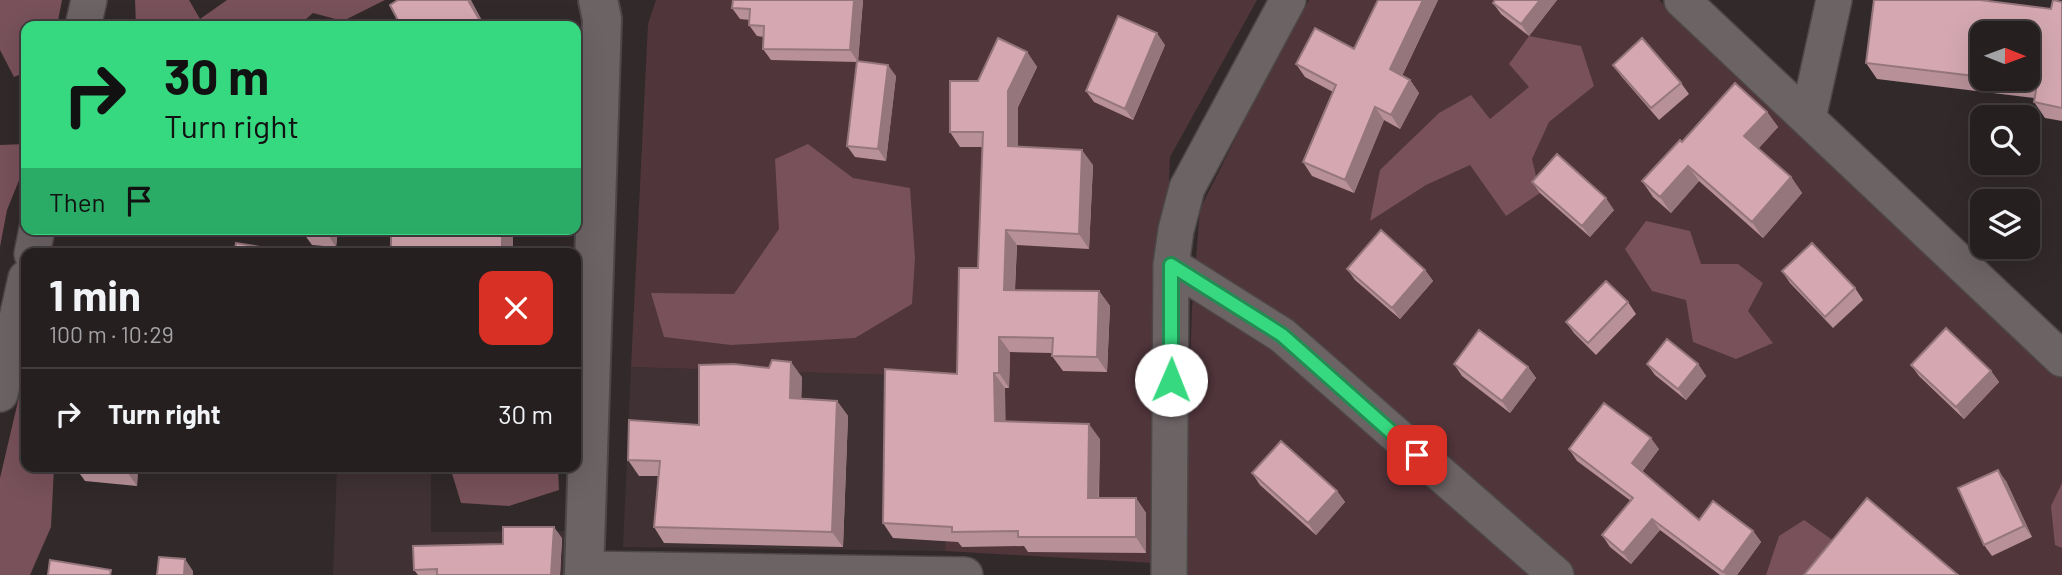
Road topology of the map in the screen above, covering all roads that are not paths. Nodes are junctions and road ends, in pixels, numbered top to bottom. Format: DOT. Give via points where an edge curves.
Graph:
graph roads {
  1 [pos="89,0"];
  2 [pos="598,0"];
  3 [pos="1288,0"];
  4 [pos="1682,0"];
  5 [pos="1834,0"];
  6 [pos="84,21"];
  7 [pos="1808,118"];
  8 [pos="1171,265"];
  9 [pos="21,300"];
  10 [pos="2062,359"];
  11 [pos="0,394"];
  12 [pos="584,572"];
  13 [pos="965,575"];
  14 [pos="1170,575"];
  15 [pos="1556,575"];
  1 -- 6 [label="street"];
  2 -- 12 [label="street" via="602,19"];
  3 -- 8 [label="street" via="1187,188"];
  4 -- 7 [label="street"];
  5 -- 7 [label="street"];
  7 -- 10 [label="street"];
  8 -- 14 [label="street"];
  8 -- 15 [label="street" via="1282,335"];
  9 -- 11 [label="street"];
  12 -- 13 [label="street"];
}
